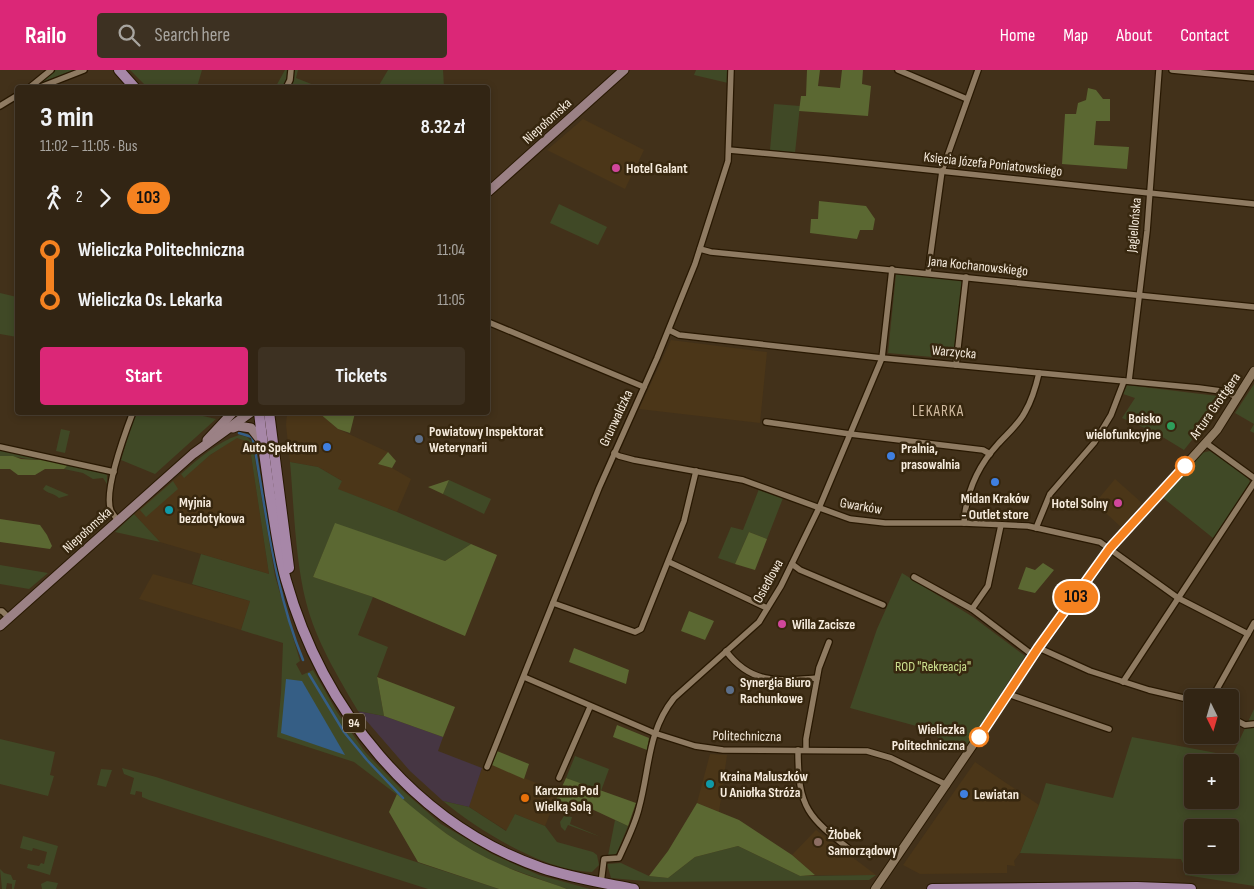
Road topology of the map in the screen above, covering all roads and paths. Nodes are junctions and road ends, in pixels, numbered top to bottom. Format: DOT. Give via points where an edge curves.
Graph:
graph roads {
  1 [pos="51,70"];
  2 [pos="84,70"];
  3 [pos="119,70"];
  4 [pos="290,70"];
  5 [pos="624,70"];
  6 [pos="731,70"];
  7 [pos="898,70"];
  8 [pos="978,70"];
  9 [pos="1159,70"];
  10 [pos="1172,70"];
  11 [pos="1254,78"];
  12 [pos="33,85"];
  13 [pos="46,85"];
  14 [pos="132,85"];
  15 [pos="288,85"];
  16 [pos="15,97"];
  17 [pos="967,99"];
  18 [pos="0,106"];
  19 [pos="729,150"];
  20 [pos="942,171"];
  21 [pos="490,190"];
  22 [pos="1149,194"];
  23 [pos="1254,204"];
  24 [pos="700,248"];
  25 [pos="892,269"];
  26 [pos="928,273"];
  27 [pos="966,278"];
  28 [pos="1138,296"];
  29 [pos="1254,307"];
  30 [pos="490,323"];
  31 [pos="669,330"];
  32 [pos="882,358"];
  33 [pos="956,364"];
  34 [pos="1254,371"];
  35 [pos="1039,372"];
  36 [pos="1126,381"];
  37 [pos="644,387"];
  38 [pos="1238,397"];
  39 [pos="132,415"];
  40 [pos="230,415"];
  41 [pos="246,415"];
  42 [pos="258,415"];
  43 [pos="268,415"];
  44 [pos="766,422"];
  45 [pos="228,430"];
  46 [pos="850,434"];
  47 [pos="263,442"];
  48 [pos="1206,443"];
  49 [pos="0,447"];
  50 [pos="614,452"];
  51 [pos="193,454"];
  52 [pos="990,454"];
  53 [pos="696,471"];
  54 [pos="114,472"];
  55 [pos="1254,478"];
  56 [pos="1254,483"];
  57 [pos="820,508"];
  58 [pos="118,521"];
  59 [pos="964,523"];
  60 [pos="1001,525"];
  61 [pos="1036,528"];
  62 [pos="1110,548"];
  63 [pos="669,562"];
  64 [pos="792,564"];
  65 [pos="914,577"];
  66 [pos="1178,598"];
  67 [pos="293,599"];
  68 [pos="553,603"];
  69 [pos="883,605"];
  70 [pos="768,608"];
  71 [pos="972,610"];
  72 [pos="0,611"];
  73 [pos="9,618"];
  74 [pos="1254,623"];
  75 [pos="0,626"];
  76 [pos="1248,634"];
  77 [pos="829,642"];
  78 [pos="1038,648"];
  79 [pos="726,651"];
  80 [pos="1034,656"];
  81 [pos="524,677"];
  82 [pos="818,678"];
  83 [pos="1123,682"];
  84 [pos="1217,689"];
  85 [pos="1008,694"];
  86 [pos="1184,698"];
  87 [pos="590,707"];
  88 [pos="1239,722"];
  89 [pos="1254,724"];
  90 [pos="1109,729"];
  91 [pos="654,734"];
  92 [pos="798,750"];
  93 [pos="806,750"];
  94 [pos="487,767"];
  95 [pos="559,778"];
  96 [pos="947,785"];
  97 [pos="852,851"];
  98 [pos="601,883"];
  99 [pos="634,889"];
  100 [pos="875,889"];
  101 [pos="932,889"];
  102 [pos="1191,889"];
  1 -- 12 [label="street"];
  2 -- 13 [label="street"];
  3 -- 14 [label="main road"];
  4 -- 15 [label="street"];
  5 -- 21 [label="main road, Niepołomska"];
  6 -- 19 [label="street, Grunwaldzka"];
  7 -- 17 [label="street"];
  8 -- 17 [label="street"];
  9 -- 22 [label="street, Jagiellońska"];
  10 -- 11 [label="street"];
  16 -- 18 [label="street"];
  17 -- 20 [label="street"];
  19 -- 20 [label="street, Księcia Józefa Poniatowskiego"];
  19 -- 24 [label="street, Grunwaldzka"];
  20 -- 22 [label="street, Księcia Józefa Poniatowskiego"];
  20 -- 26 [label="street"];
  22 -- 23 [label="street, Księcia Józefa Poniatowskiego"];
  22 -- 28 [label="street, Jagiellońska"];
  24 -- 25 [label="street, Jana Kochanowskiego" via="711,252"];
  24 -- 31 [label="street, Grunwaldzka"];
  25 -- 26 [label="street, Jana Kochanowskiego"];
  25 -- 32 [label="street, Osiedlowa"];
  26 -- 27 [label="street, Jana Kochanowskiego"];
  27 -- 28 [label="street, Jana Kochanowskiego"];
  27 -- 33 [label="street"];
  28 -- 29 [label="street, Jana Kochanowskiego"];
  28 -- 36 [label="street, Jagiellońska"];
  30 -- 37 [label="street"];
  31 -- 32 [label="street, Warzycka" via="679,335"];
  31 -- 37 [label="street, Grunwaldzka"];
  32 -- 33 [label="street, Warzycka"];
  32 -- 46 [label="street, Osiedlowa"];
  33 -- 35 [label="street, Warzycka"];
  34 -- 38 [label="street, Artura Grottgera"];
  35 -- 36 [label="street, Warzycka"];
  35 -- 52 [label="street" via="1025,413"];
  36 -- 38 [label="street, Warzycka" via="1221,391"];
  36 -- 61 [label="street, Jagiellońska" via="1094,443 1050,494"];
  37 -- 50 [label="street, Grunwaldzka"];
  38 -- 48 [label="street, Artura Grottgera"];
  39 -- 54 [label="street"];
  40 -- 51 [label="main road, Niepołomska"];
  41 -- 45 [label="main road, Niepołomska"];
  42 -- 47 [label="main road, 94"];
  43 -- 67 [label="main road, 94"];
  44 -- 46 [label="street"];
  45 -- 47 [label="main road" via="238,426 251,428"];
  45 -- 51 [label="main road, Niepołomska"];
  46 -- 52 [label="street" via="983,450"];
  46 -- 57 [label="street, Osiedlowa"];
  47 -- 67 [label="main road, 94" via="279,551"];
  48 -- 55 [label="street"];
  48 -- 62 [label="street, Artura Grottgera"];
  49 -- 54 [label="street"];
  50 -- 53 [label="street, Gwarków" via="634,460"];
  50 -- 68 [label="street, Grunwaldzka"];
  51 -- 58 [label="main road, Niepołomska"];
  52 -- 59 [label="street" via="969,490"];
  53 -- 57 [label="street, Gwarków" via="743,480"];
  53 -- 63 [label="street" via="684,522"];
  54 -- 58 [label="street" via="109,500"];
  56 -- 66 [label="street"];
  57 -- 59 [label="street, Gwarków" via="840,516 875,522"];
  57 -- 64 [label="street, Osiedlowa"];
  58 -- 73 [label="main road, Niepołomska"];
  59 -- 60 [label="street, Gwarków"];
  60 -- 61 [label="street, Gwarków"];
  60 -- 71 [label="street" via="988,586"];
  61 -- 62 [label="street, Gwarków" via="1100,542"];
  62 -- 66 [label="street, Gwarków"];
  62 -- 78 [label="street, Artura Grottgera"];
  63 -- 68 [label="street" via="645,621 635,632"];
  63 -- 70 [label="street"];
  64 -- 69 [label="street"];
  64 -- 70 [label="street, Osiedlowa"];
  65 -- 71 [label="street"];
  66 -- 76 [label="street, Gwarków"];
  66 -- 83 [label="street"];
  67 -- 98 [label="main road, 94" via="310,645 339,702 374,750 425,801 478,838 510,855 543,868"];
  68 -- 81 [label="street, Grunwaldzka"];
  70 -- 79 [label="street, Osiedlowa" via="759,622"];
  71 -- 80 [label="street"];
  72 -- 73 [label="street"];
  73 -- 75 [label="main road, Niepołomska"];
  74 -- 76 [label="street"];
  76 -- 84 [label="street"];
  77 -- 82 [label="street"];
  78 -- 80 [label="street, Artura Grottgera"];
  78 -- 83 [label="street"];
  79 -- 82 [label="street" via="740,667 769,680"];
  79 -- 91 [label="street, Osiedlowa" via="674,698"];
  80 -- 85 [label="street, Artura Grottgera"];
  81 -- 87 [label="street, Politechniczna"];
  81 -- 94 [label="street, Grunwaldzka"];
  82 -- 93 [label="street"];
  83 -- 86 [label="street"];
  85 -- 90 [label="street"];
  85 -- 96 [label="street, Artura Grottgera"];
  87 -- 91 [label="street, Politechniczna"];
  87 -- 95 [label="street"];
  88 -- 89 [label="street"];
  91 -- 92 [label="street, Politechniczna" via="709,749"];
  91 -- 98 [label="street, Osiedlowa" via="639,809 619,858 604,859"];
  92 -- 93 [label="street, Politechniczna"];
  92 -- 97 [label="street" via="800,788 808,809 825,830"];
  93 -- 96 [label="street, Politechniczna" via="855,750 879,754"];
  96 -- 100 [label="street, Artura Grottgera"];
  98 -- 99 [label="main road, 94"];
  101 -- 102 [label="main road"];
}
